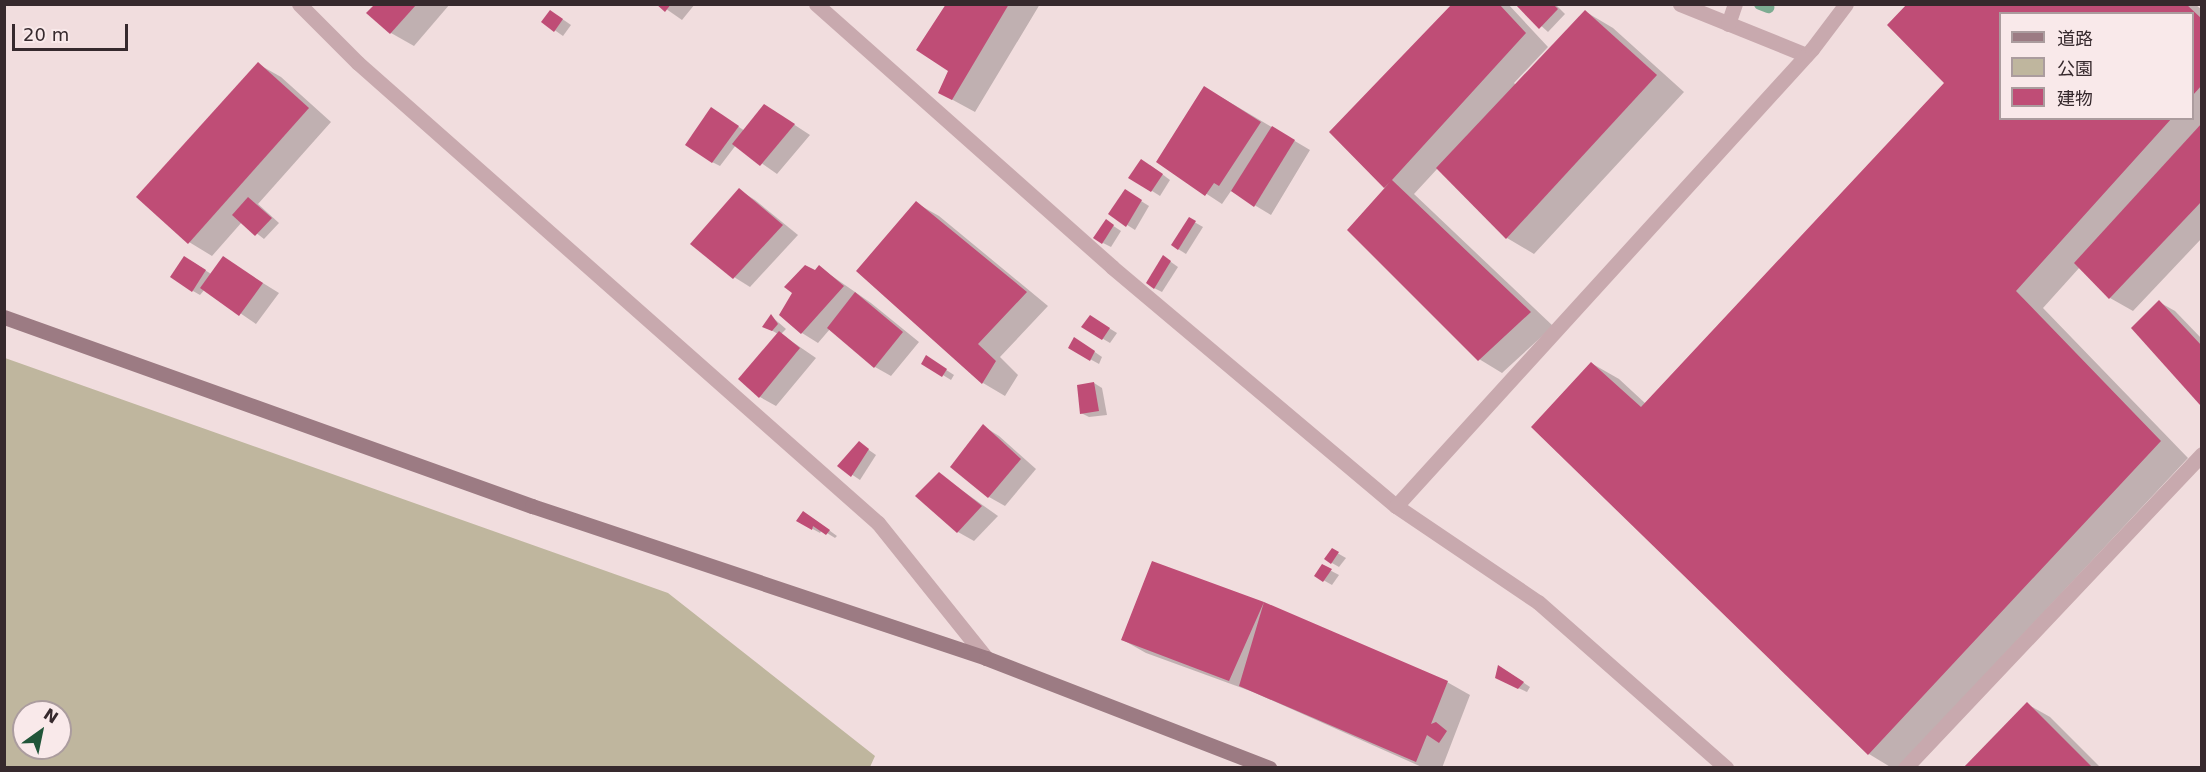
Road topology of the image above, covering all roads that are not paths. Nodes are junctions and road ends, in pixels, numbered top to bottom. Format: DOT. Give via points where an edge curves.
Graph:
graph roads {
  1 [pos="299,4"];
  2 [pos="816,4"];
  3 [pos="1680,4"];
  4 [pos="1735,4"];
  5 [pos="1846,4"];
  6 [pos="1728,24"];
  7 [pos="1806,55"];
  8 [pos="4,317"];
  9 [pos="2202,454"];
  10 [pos="1396,506"];
  11 [pos="986,658"];
  12 [pos="1269,768"];
  13 [pos="1726,768"];
  14 [pos="1905,768"];
  1 -- 11 [label="street" via="358,63 878,523"];
  2 -- 10 [label="street" via="1112,267"];
  3 -- 6 [label="street"];
  4 -- 6 [label="street"];
  5 -- 7 [label="street"];
  6 -- 7 [label="street"];
  7 -- 10 [label="street"];
  8 -- 11 [label="street" via="532,506"];
  9 -- 14 [label="street"];
  10 -- 13 [label="street" via="1538,602"];
  11 -- 12 [label="street"];
}
